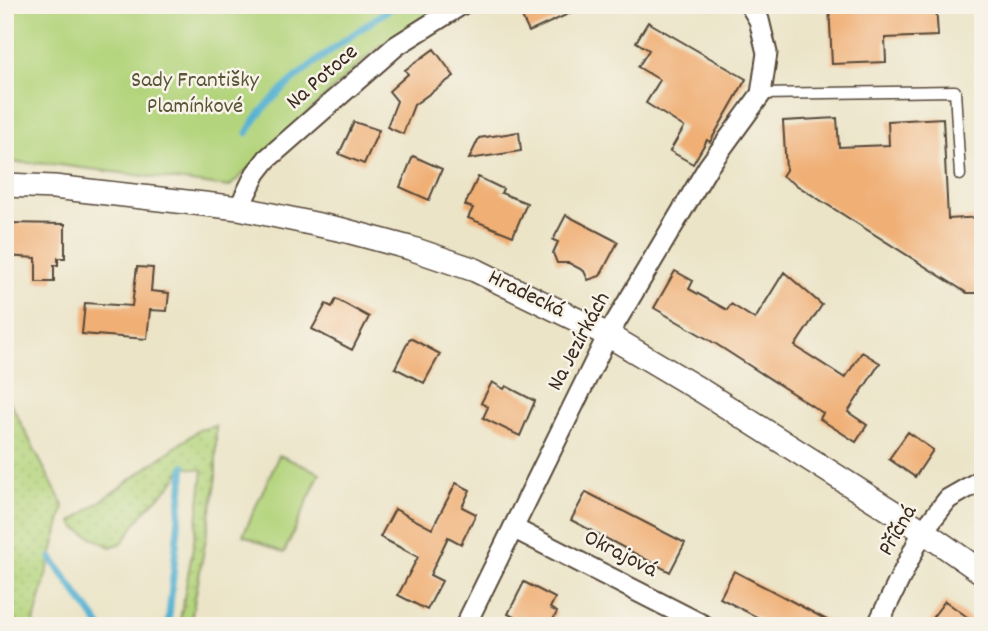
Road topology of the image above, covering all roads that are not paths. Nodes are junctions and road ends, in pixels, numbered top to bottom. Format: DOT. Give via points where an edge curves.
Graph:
graph roads {
  1 [pos="461,5"];
  2 [pos="750,5"];
  3 [pos="761,94"];
  4 [pos="960,175"];
  5 [pos="5,185"];
  6 [pos="239,208"];
  7 [pos="608,335"];
  8 [pos="983,479"];
  9 [pos="513,528"];
  10 [pos="923,531"];
  11 [pos="983,573"];
  12 [pos="465,626"];
  13 [pos="705,626"];
  14 [pos="877,626"];
  1 -- 6 [label="street, Na Potoce" via="396,46 267,159"];
  2 -- 3 [label="street, Na Jezírkách" via="768,53"];
  3 -- 4 [label="lane" via="955,91"];
  3 -- 7 [label="street, Na Jezírkách" via="708,167"];
  5 -- 6 [label="street, Hradecká"];
  6 -- 7 [label="street, Hradecká" via="357,234 475,270"];
  7 -- 9 [label="street, Na Jezírkách"];
  7 -- 10 [label="street, Hradecká"];
  8 -- 10 [label="street, Příčná" via="948,499"];
  9 -- 12 [label="street, Na Jezírkách"];
  9 -- 13 [label="street, Okrajová"];
  10 -- 11 [label="street, Hradecká"];
  10 -- 14 [label="street, Příčná"];
}
